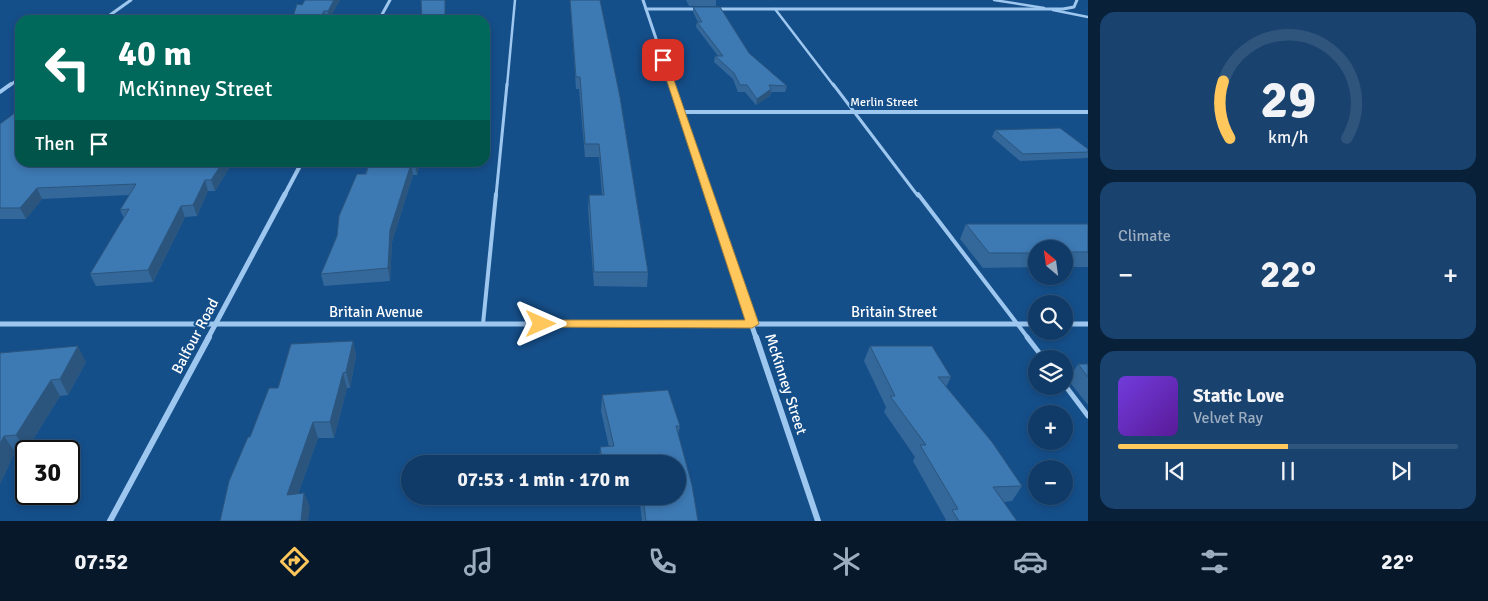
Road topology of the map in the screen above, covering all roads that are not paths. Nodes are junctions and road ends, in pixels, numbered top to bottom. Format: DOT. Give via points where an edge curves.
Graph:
graph roads {
  1 [pos="131,0"];
  2 [pos="390,0"];
  3 [pos="515,0"];
  4 [pos="643,0"];
  5 [pos="994,0"];
  6 [pos="1077,0"];
  7 [pos="646,9"];
  8 [pos="775,9"];
  9 [pos="1048,9"];
  10 [pos="110,15"];
  11 [pos="382,15"];
  12 [pos="1088,17"];
  13 [pos="15,82"];
  14 [pos="0,92"];
  15 [pos="681,112"];
  16 [pos="854,112"];
  17 [pos="1088,112"];
  18 [pos="299,167"];
  19 [pos="0,324"];
  20 [pos="216,324"];
  21 [pos="483,324"];
  22 [pos="752,324"];
  23 [pos="1018,324"];
  24 [pos="1028,324"];
  25 [pos="1073,324"];
  26 [pos="1088,324"];
  27 [pos="1037,350"];
  28 [pos="1072,395"];
  29 [pos="1088,416"];
  30 [pos="110,521"];
  31 [pos="818,521"];
  1 -- 10 [label="street"];
  2 -- 11 [label="street"];
  3 -- 21 [label="lane"];
  4 -- 7 [label="street, McKinney Street"];
  5 -- 9 [label="lane"];
  6 -- 9 [label="street" via="1074,7"];
  7 -- 8 [label="street"];
  7 -- 15 [label="street, McKinney Street"];
  8 -- 9 [label="street"];
  8 -- 16 [label="lane"];
  9 -- 12 [label="lane"];
  13 -- 14 [label="street"];
  15 -- 16 [label="street, Merlin Street"];
  15 -- 22 [label="street, McKinney Street"];
  16 -- 17 [label="street, Merlin Street"];
  16 -- 23 [label="lane"];
  18 -- 20 [label="street, Balfour Road"];
  19 -- 20 [label="street, Britain Avenue"];
  20 -- 21 [label="street, Britain Avenue"];
  20 -- 30 [label="street, Balfour Road"];
  21 -- 22 [label="street, Britain Avenue"];
  22 -- 23 [label="street, Britain Street"];
  22 -- 31 [label="street, McKinney Street"];
  23 -- 24 [label="street, Britain Street"];
  23 -- 27 [label="lane"];
  25 -- 26 [label="street"];
  28 -- 29 [label="lane"];
}
